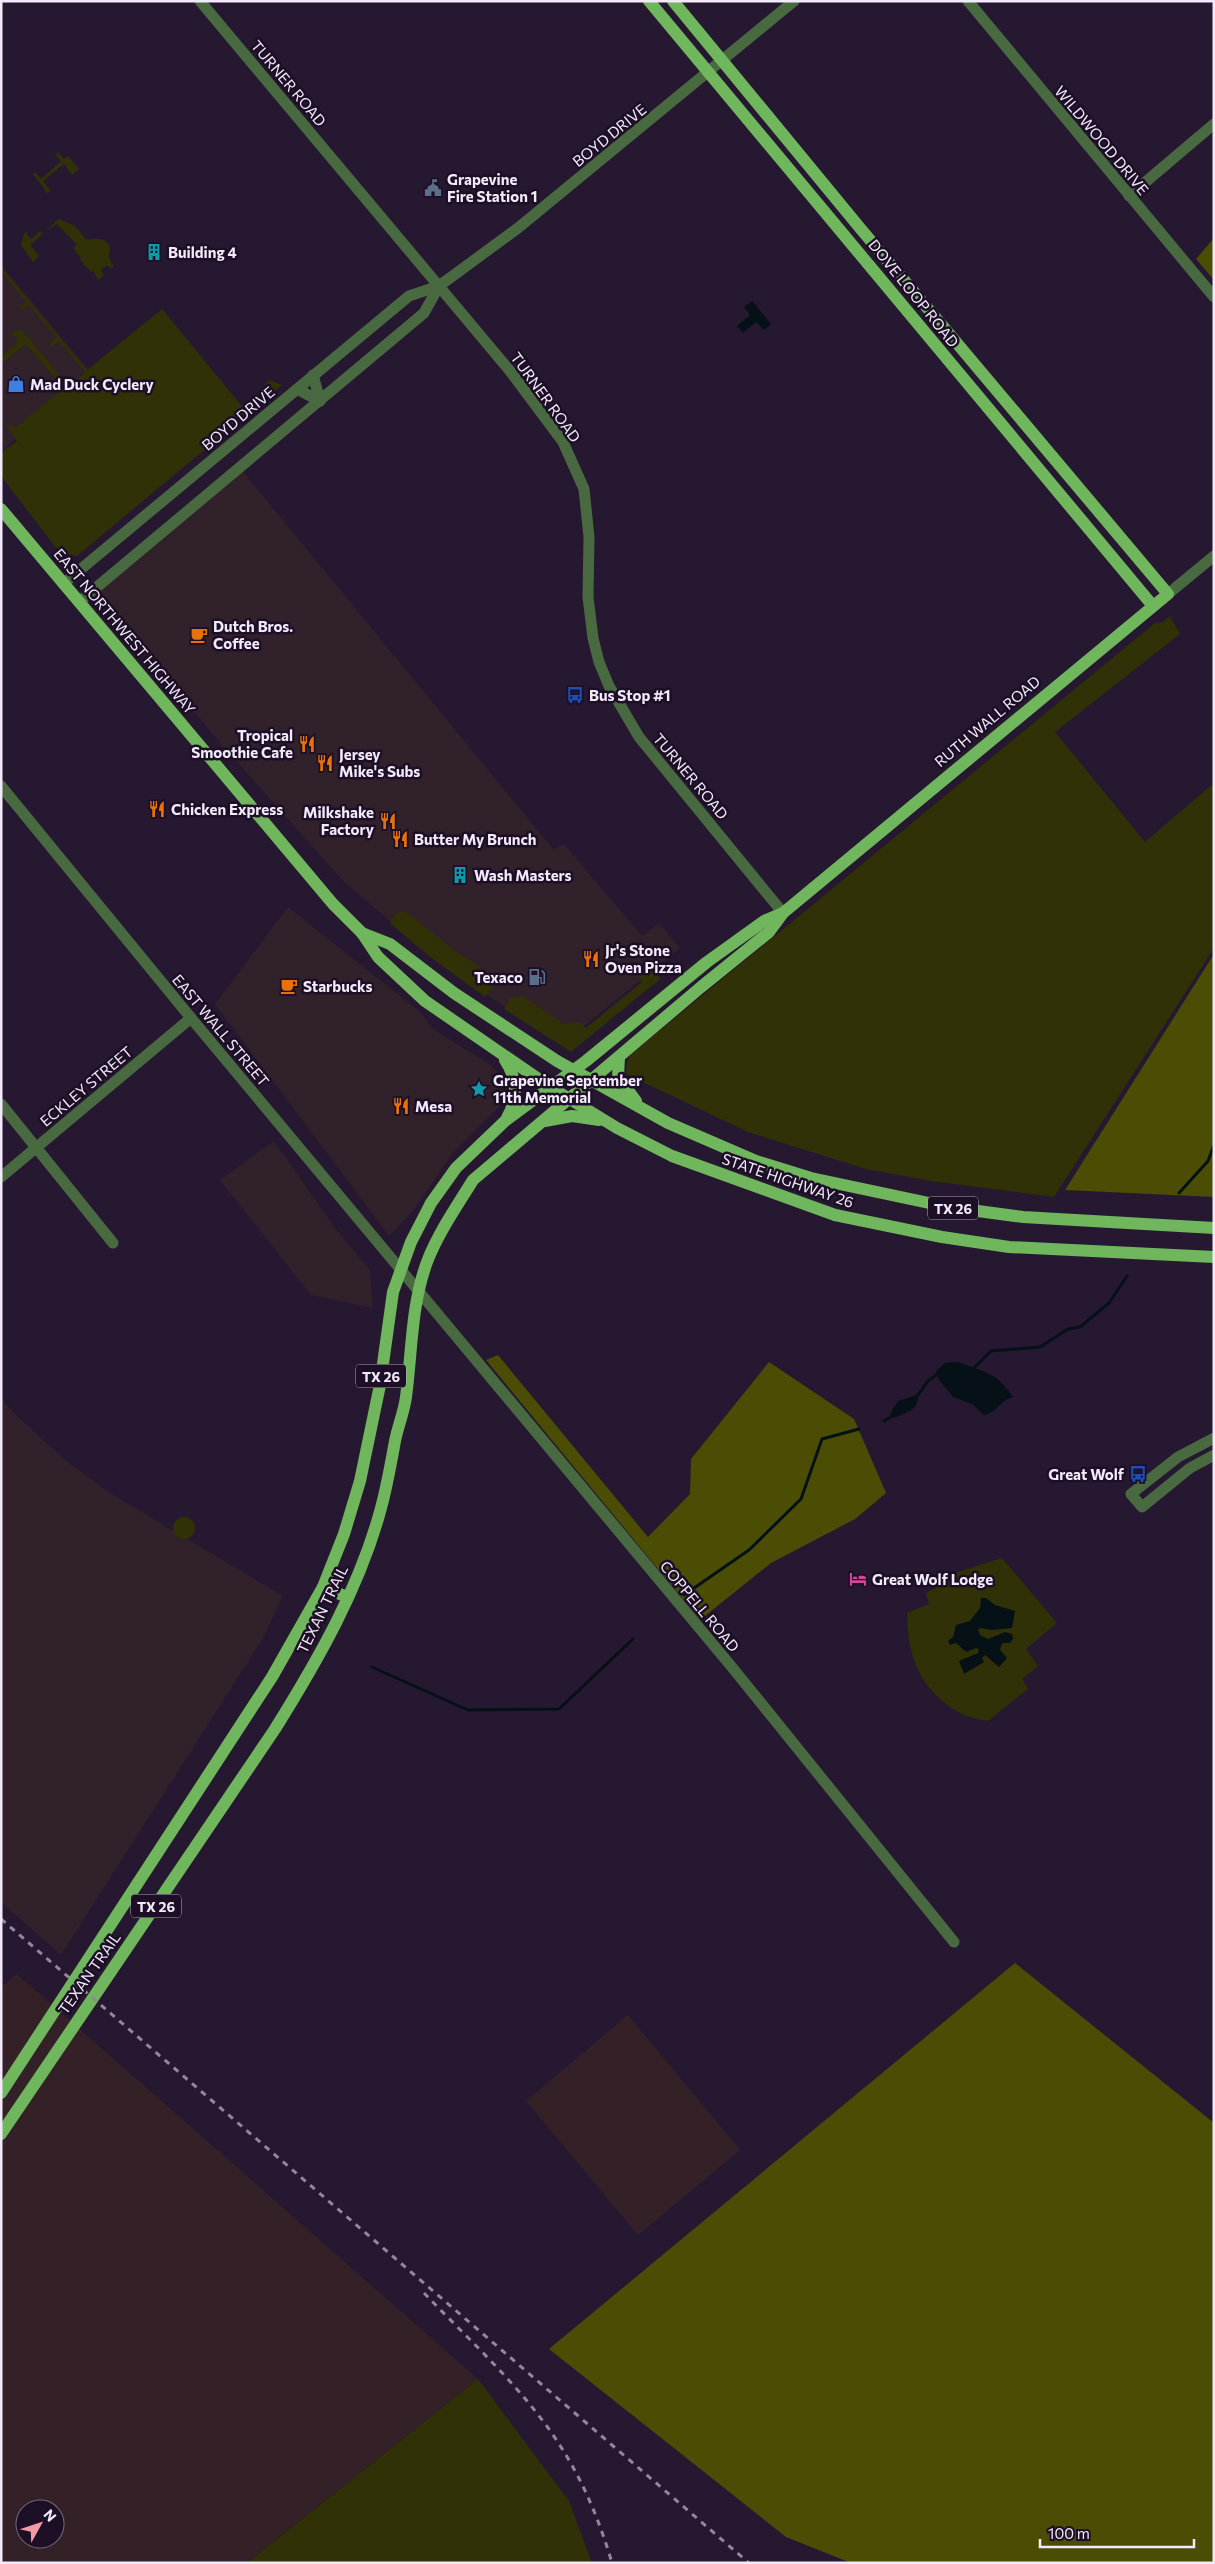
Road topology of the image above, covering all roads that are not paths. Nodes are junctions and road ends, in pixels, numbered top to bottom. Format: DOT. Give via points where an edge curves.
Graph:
graph roads {
  1 [pos="200,1"];
  2 [pos="649,1"];
  3 [pos="672,1"];
  4 [pos="794,1"];
  5 [pos="968,1"];
  6 [pos="722,62"];
  7 [pos="709,73"];
  8 [pos="1214,124"];
  9 [pos="1129,196"];
  10 [pos="860,228"];
  11 [pos="847,238"];
  12 [pos="439,286"];
  13 [pos="1214,297"];
  14 [pos="314,376"];
  15 [pos="297,389"];
  16 [pos="320,401"];
  17 [pos="1031,432"];
  18 [pos="1016,442"];
  19 [pos="1,509"];
  20 [pos="1214,556"];
  21 [pos="63,584"];
  22 [pos="1168,594"];
  23 [pos="79,602"];
  24 [pos="1153,606"];
  25 [pos="1,786"];
  26 [pos="783,913"];
  27 [pos="362,932"];
  28 [pos="191,1018"];
  29 [pos="501,1054"];
  30 [pos="618,1057"];
  31 [pos="574,1070"];
  32 [pos="592,1080"];
  33 [pos="550,1087"];
  34 [pos="569,1099"];
  35 [pos="1,1104"];
  36 [pos="646,1112"];
  37 [pos="505,1121"];
  38 [pos="542,1121"];
  39 [pos="617,1128"];
  40 [pos="37,1147"];
  41 [pos="1,1177"];
  42 [pos="1214,1228"];
  43 [pos="113,1243"];
  44 [pos="1214,1257"];
  45 [pos="400,1270"];
  46 [pos="419,1293"];
  47 [pos="1214,1438"];
  48 [pos="1214,1456"];
  49 [pos="323,1587"];
  50 [pos="347,1597"];
  51 [pos="954,1942"];
  52 [pos="1,2093"];
  53 [pos="1,2134"];
  1 -- 12 [label="street, TURNER ROAD"];
  2 -- 7 [label="main road, DOVE LOOP ROAD"];
  3 -- 6 [label="main road, DOVE LOOP ROAD"];
  4 -- 6 [label="street, BOYD DRIVE"];
  5 -- 9 [label="street, WILDWOOD DRIVE"];
  6 -- 7 [label="street, BOYD DRIVE"];
  6 -- 10 [label="main road, DOVE LOOP ROAD"];
  7 -- 11 [label="main road, DOVE LOOP ROAD"];
  7 -- 12 [label="street, BOYD DRIVE" via="526,222"];
  8 -- 9 [label="street"];
  9 -- 13 [label="street, WILDWOOD DRIVE"];
  10 -- 11 [label="main road"];
  10 -- 17 [label="main road, DOVE LOOP ROAD"];
  11 -- 18 [label="main road, DOVE LOOP ROAD"];
  12 -- 14 [label="street, BOYD DRIVE" via="409,296"];
  12 -- 16 [label="street, BOYD DRIVE" via="424,313"];
  12 -- 26 [label="street, TURNER ROAD" via="512,374 563,442 575,464 584,489 588,527 588,596 593,638 605,677 625,717"];
  14 -- 15 [label="street, BOYD DRIVE"];
  14 -- 16 [label="street"];
  15 -- 16 [label="street"];
  15 -- 21 [label="street, BOYD DRIVE"];
  16 -- 23 [label="street, BOYD DRIVE"];
  17 -- 18 [label="main road"];
  17 -- 22 [label="main road, DOVE LOOP ROAD"];
  18 -- 24 [label="main road, DOVE LOOP ROAD"];
  19 -- 21 [label="main road, EAST NORTHWEST HIGHWAY"];
  20 -- 22 [label="street, RUTH WALL ROAD"];
  21 -- 23 [label="main road, EAST NORTHWEST HIGHWAY"];
  22 -- 24 [label="main road, RUTH WALL ROAD"];
  23 -- 27 [label="main road, EAST NORTHWEST HIGHWAY" via="322,891"];
  24 -- 26 [label="main road, RUTH WALL ROAD"];
  25 -- 28 [label="street, EAST WALL STREET"];
  26 -- 30 [label="main road, RUTH WALL ROAD" via="769,932"];
  26 -- 31 [label="main road, RUTH WALL ROAD" via="764,921 707,962"];
  27 -- 29 [label="main road, EAST NORTHWEST HIGHWAY" via="378,957 425,1000"];
  27 -- 31 [label="main road, EAST NORTHWEST HIGHWAY" via="390,944 454,993"];
  28 -- 40 [label="street, ECKLEY STREET"];
  28 -- 45 [label="street, EAST WALL STREET"];
  29 -- 33 [label="main road, EAST NORTHWEST HIGHWAY"];
  29 -- 37 [label="main road" via="512,1071 516,1092"];
  30 -- 32 [label="main road, RUTH WALL ROAD"];
  30 -- 36 [label="main road" via="618,1077"];
  31 -- 32 [label="main road, STATE HIGHWAY 26 / TX 26"];
  31 -- 33 [label="main road, TEXAN TRAIL / TX 26"];
  32 -- 34 [label="main road, TEXAN TRAIL"];
  32 -- 36 [label="main road, STATE HIGHWAY 26 / TX 26"];
  33 -- 34 [label="main road, STATE HIGHWAY 26 / TX 26"];
  33 -- 37 [label="main road, TEXAN TRAIL / TX 26"];
  34 -- 38 [label="main road, TEXAN TRAIL"];
  34 -- 39 [label="main road, STATE HIGHWAY 26 / TX 26"];
  35 -- 40 [label="street"];
  36 -- 42 [label="main road, STATE HIGHWAY 26 / TX 26" via="756,1161 811,1178 922,1203 1023,1217"];
  37 -- 45 [label="main road, TEXAN TRAIL / TX 26" via="456,1168 431,1203"];
  38 -- 39 [label="main road, TX 26" via="572,1116 600,1120"];
  38 -- 46 [label="main road, TEXAN TRAIL / TX 26" via="473,1180 430,1255"];
  39 -- 44 [label="main road, STATE HIGHWAY 26 / TX 26" via="672,1156 779,1197 835,1215 885,1226 1010,1247"];
  40 -- 41 [label="street, ECKLEY STREET"];
  40 -- 43 [label="street"];
  45 -- 46 [label="street, EAST WALL STREET"];
  45 -- 49 [label="main road, TEXAN TRAIL / TX 26" via="393,1292 380,1385 360,1482"];
  46 -- 50 [label="main road, TEXAN TRAIL / TX 26" via="406,1399 381,1509"];
  46 -- 51 [label="street, COPPELL ROAD" via="730,1666"];
  47 -- 48 [label="street" via="1178,1457 1131,1494 1142,1507 1190,1468"];
  49 -- 50 [label="main road"];
  49 -- 52 [label="main road, TEXAN TRAIL / TX 26" via="272,1677"];
  50 -- 53 [label="main road, TEXAN TRAIL / TX 26" via="308,1676 275,1729"];
}
